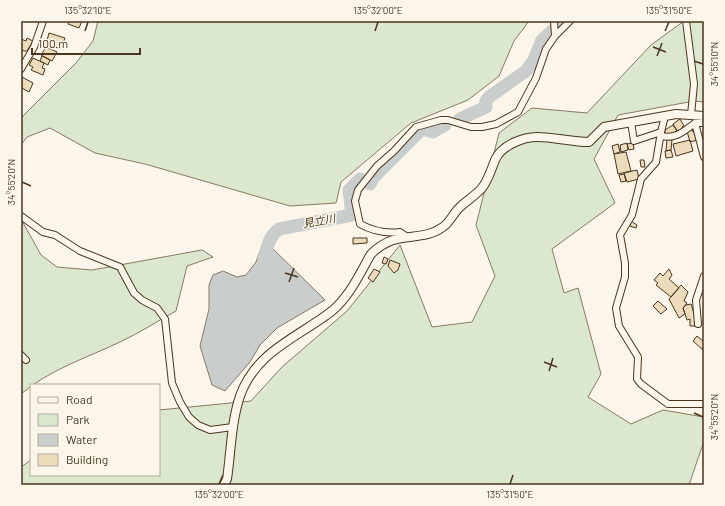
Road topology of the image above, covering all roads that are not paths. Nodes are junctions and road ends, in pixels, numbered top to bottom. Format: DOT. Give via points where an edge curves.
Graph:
graph roads {
  1 [pos="43,21"];
  2 [pos="570,21"];
  3 [pos="686,21"];
  4 [pos="555,28"];
  5 [pos="21,69"];
  6 [pos="691,115"];
  7 [pos="665,116"];
  8 [pos="704,116"];
  9 [pos="631,122"];
  10 [pos="695,123"];
  11 [pos="704,123"];
  12 [pos="661,134"];
  13 [pos="704,157"];
  14 [pos="21,216"];
  15 [pos="407,237"];
  16 [pos="704,276"];
  17 [pos="698,324"];
  18 [pos="704,404"];
  19 [pos="233,427"];
  20 [pos="224,485"];
  1 -- 5 [label="street" via="34,47"];
  2 -- 4 [label="street"];
  3 -- 6 [label="street" via="694,84"];
  4 -- 15 [label="street" via="536,78 518,112 496,124 482,127 441,120 416,127 362,184 355,197 360,224 389,234 400,232"];
  6 -- 7 [label="street"];
  6 -- 8 [label="street"];
  7 -- 9 [label="street"];
  7 -- 12 [label="street"];
  9 -- 12 [label="street" via="634,141"];
  9 -- 15 [label="street" via="604,128 589,142 537,137 521,140 503,149 496,157 482,188 443,227 430,233"];
  10 -- 11 [label="street"];
  10 -- 12 [label="street" via="674,137"];
  10 -- 13 [label="street"];
  12 -- 18 [label="street" via="656,162 641,179 632,215 620,235 625,277 616,308 619,326 638,357 637,379 641,384 668,404"];
  14 -- 19 [label="street" via="43,232 55,235 80,251 120,267 134,292 157,308 165,319 172,383 189,417 198,425 210,430"];
  15 -- 19 [label="street" via="394,238 377,248 344,298 332,310 270,352 241,395"];
  16 -- 17 [label="street" via="696,300"];
  19 -- 20 [label="street" via="227,480"];
}
